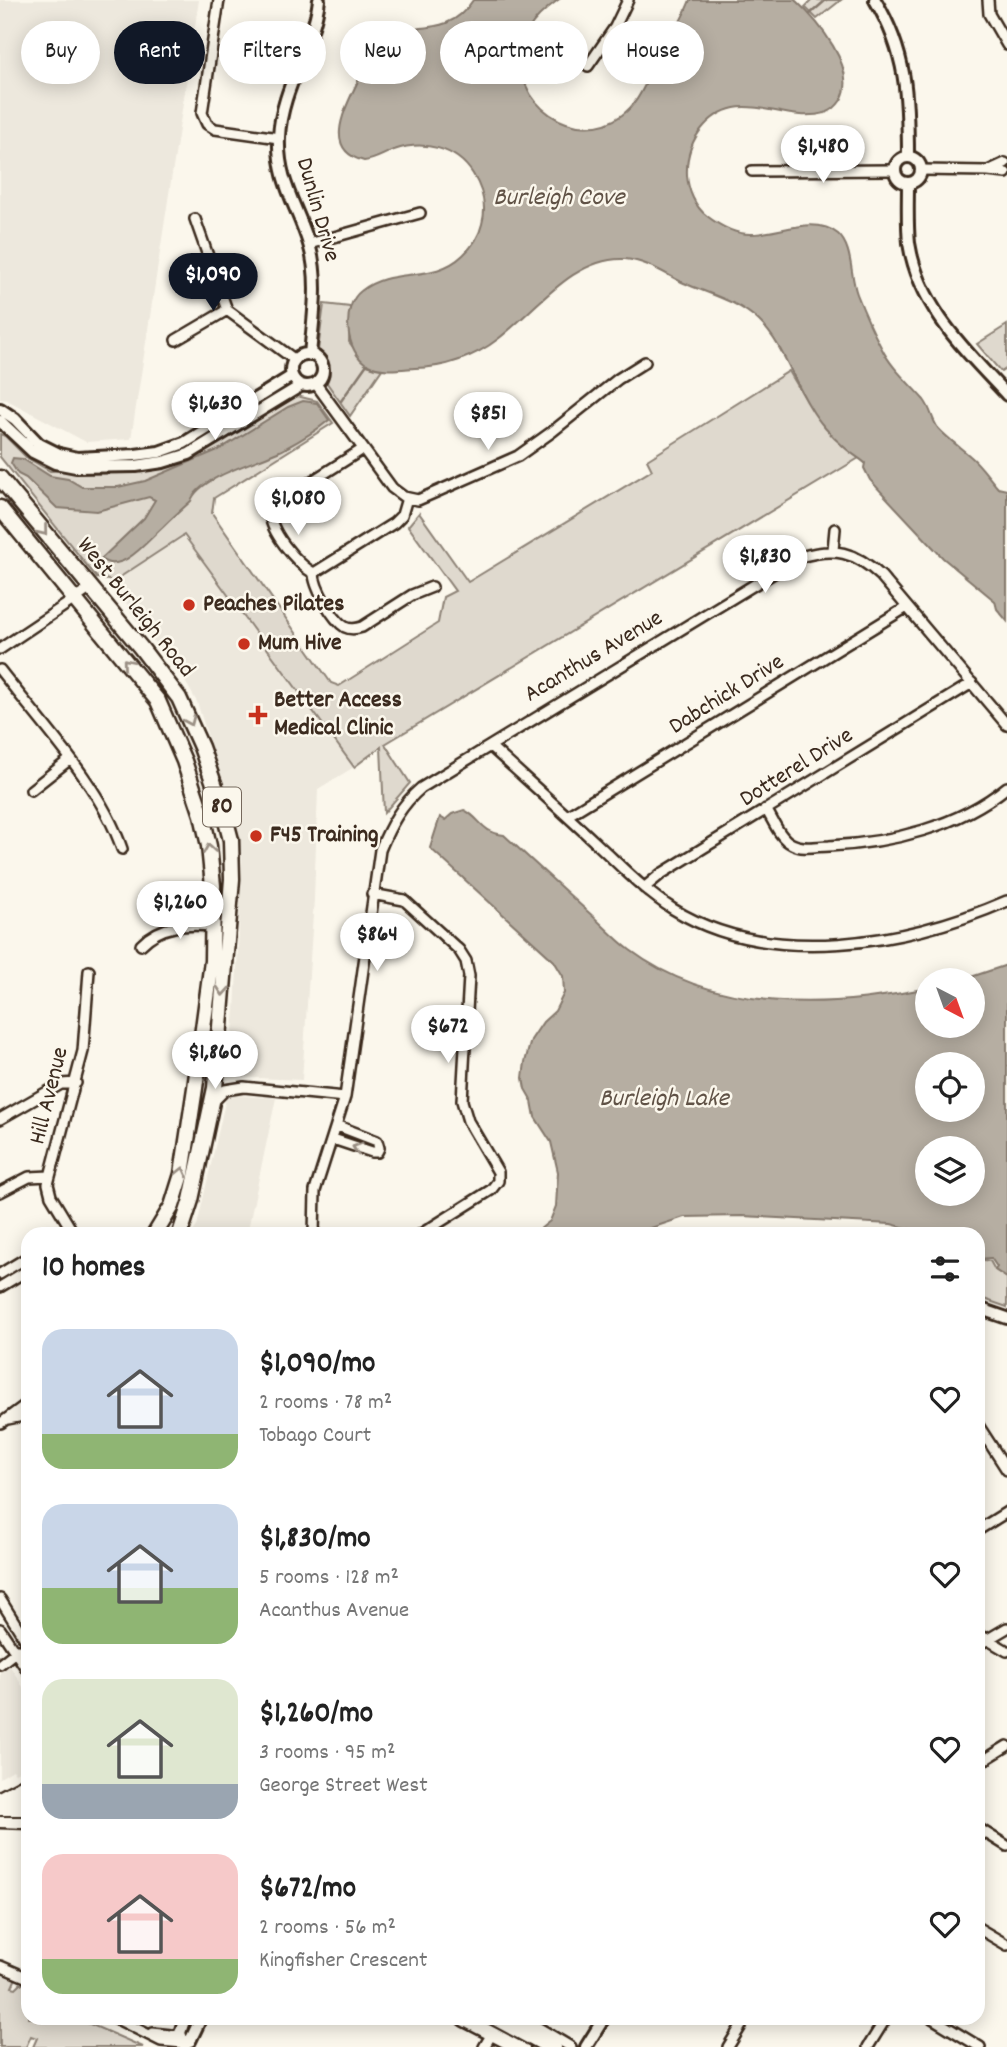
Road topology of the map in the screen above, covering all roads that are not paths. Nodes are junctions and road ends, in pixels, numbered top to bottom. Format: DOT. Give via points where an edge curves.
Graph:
graph roads {
  1 [pos="219,0"];
  2 [pos="319,0"];
  3 [pos="628,0"];
  4 [pos="875,0"];
  5 [pos="988,0"];
  6 [pos="1007,45"];
  7 [pos="588,66"];
  8 [pos="279,138"];
  9 [pos="908,156"];
  10 [pos="1006,161"];
  11 [pos="894,170"];
  12 [pos="921,170"];
  13 [pos="988,170"];
  14 [pos="752,171"];
  15 [pos="1007,174"];
  16 [pos="908,183"];
  17 [pos="420,212"];
  18 [pos="195,219"];
  19 [pos="309,244"];
  20 [pos="227,310"];
  21 [pos="176,340"];
  22 [pos="310,355"];
  23 [pos="295,360"];
  24 [pos="645,362"];
  25 [pos="292,376"];
  26 [pos="302,386"];
  27 [pos="319,388"];
  28 [pos="1007,395"];
  29 [pos="0,409"];
  30 [pos="3,424"];
  31 [pos="363,449"];
  32 [pos="50,456"];
  33 [pos="0,478"];
  34 [pos="407,498"];
  35 [pos="0,508"];
  36 [pos="835,529"];
  37 [pos="833,550"];
  38 [pos="314,573"];
  39 [pos="432,587"];
  40 [pos="91,588"];
  41 [pos="76,600"];
  42 [pos="907,607"];
  43 [pos="0,649"];
  44 [pos="0,670"];
  45 [pos="972,683"];
  46 [pos="1007,725"];
  47 [pos="490,746"];
  48 [pos="69,760"];
  49 [pos="1007,787"];
  50 [pos="31,790"];
  51 [pos="766,810"];
  52 [pos="567,816"];
  53 [pos="122,849"];
  54 [pos="644,888"];
  55 [pos="372,894"];
  56 [pos="1007,901"];
  57 [pos="214,926"];
  58 [pos="141,945"];
  59 [pos="89,971"];
  60 [pos="218,1064"];
  61 [pos="76,1083"];
  62 [pos="244,1087"];
  63 [pos="345,1097"];
  64 [pos="213,1104"];
  65 [pos="0,1119"];
  66 [pos="338,1126"];
  67 [pos="333,1139"];
  68 [pos="50,1176"];
  69 [pos="0,1192"];
  70 [pos="67,1227"];
  71 [pos="159,1227"];
  72 [pos="182,1227"];
  73 [pos="314,1227"];
  74 [pos="432,1227"];
  75 [pos="21,1261"];
  76 [pos="0,1274"];
  77 [pos="21,1274"];
  78 [pos="0,1287"];
  79 [pos="985,1310"];
  80 [pos="1007,1318"];
  81 [pos="21,1408"];
  82 [pos="21,1416"];
  83 [pos="0,1423"];
  84 [pos="985,1436"];
  85 [pos="1007,1470"];
  86 [pos="1007,1512"];
  87 [pos="985,1526"];
  88 [pos="0,1600"];
  89 [pos="16,1627"];
  90 [pos="1007,1628"];
  91 [pos="2,1631"];
  92 [pos="21,1633"];
  93 [pos="985,1638"];
  94 [pos="988,1639"];
  95 [pos="985,1641"];
  96 [pos="1007,1651"];
  97 [pos="21,1654"];
  98 [pos="21,1657"];
  99 [pos="0,1664"];
  100 [pos="1007,1746"];
  101 [pos="985,1760"];
  102 [pos="21,1788"];
  103 [pos="0,1801"];
  104 [pos="21,1803"];
  105 [pos="0,1819"];
  106 [pos="21,1820"];
  107 [pos="985,1832"];
  108 [pos="1007,1846"];
  109 [pos="985,1932"];
  110 [pos="1007,1945"];
  111 [pos="0,1966"];
  112 [pos="21,1976"];
  113 [pos="131,2025"];
  114 [pos="183,2025"];
  115 [pos="197,2025"];
  116 [pos="475,2025"];
  117 [pos="535,2025"];
  118 [pos="600,2025"];
  119 [pos="742,2025"];
  120 [pos="882,2025"];
  121 [pos="944,2025"];
  122 [pos="497,2040"];
  123 [pos="186,2043"];
  124 [pos="552,2047"];
  125 [pos="571,2047"];
  126 [pos="586,2047"];
  127 [pos="728,2047"];
  128 [pos="868,2047"];
  129 [pos="980,2047"];
  1 -- 8 [label="street" via="204,119 215,129"];
  2 -- 8 [label="street, Dunlin Drive" via="311,36 284,102"];
  3 -- 7 [label="street"];
  4 -- 9 [label="street" via="903,65"];
  5 -- 6 [label="street" via="989,14"];
  8 -- 19 [label="street, Dunlin Drive" via="286,189"];
  9 -- 11 [label="street" via="900,159"];
  9 -- 12 [label="street" via="916,159"];
  10 -- 13 [label="street"];
  10 -- 15 [label="street"];
  11 -- 14 [label="street"];
  11 -- 16 [label="street" via="897,178"];
  12 -- 13 [label="street"];
  12 -- 16 [label="street" via="916,181"];
  13 -- 15 [label="street"];
  16 -- 28 [label="street" via="909,241 926,296 950,332"];
  17 -- 19 [label="street"];
  18 -- 20 [label="street"];
  19 -- 22 [label="street, Dunlin Drive" via="315,280"];
  20 -- 21 [label="street"];
  20 -- 23 [label="street"];
  22 -- 23 [label="street"];
  22 -- 27 [label="street" via="323,367"];
  23 -- 25 [label="street"];
  24 -- 34 [label="street" via="518,456 423,499"];
  25 -- 26 [label="street"];
  25 -- 32 [label="street" via="184,443 159,452"];
  26 -- 27 [label="street"];
  26 -- 32 [label="street" via="189,454 136,466 76,467"];
  27 -- 31 [label="street"];
  29 -- 32 [label="street"];
  30 -- 32 [label="street" via="30,449"];
  31 -- 34 [label="street" via="392,488"];
  31 -- 38 [label="street" via="279,502 269,514 270,523 299,564"];
  33 -- 40 [label="main road, West Burleigh Road / 80, one-way"];
  34 -- 38 [label="street" via="399,520"];
  35 -- 41 [label="main road, West Burleigh Road / 80"];
  36 -- 37 [label="street"];
  37 -- 42 [label="street" via="869,564"];
  37 -- 47 [label="street, Acanthus Avenue" via="800,557"];
  38 -- 39 [label="street" via="316,587 332,612 343,626 353,629"];
  40 -- 41 [label="street"];
  40 -- 60 [label="main road, West Burleigh Road / 80, one-way" via="179,698 222,806 231,841 232,879"];
  41 -- 43 [label="street"];
  57 -- 41 [label="main road, West Burleigh Road / 80, one-way" via="209,846 177,740 158,701"];
  42 -- 45 [label="street"];
  42 -- 52 [label="street, Dabchick Drive"];
  44 -- 48 [label="street"];
  45 -- 46 [label="street"];
  45 -- 51 [label="street, Dotterel Drive"];
  47 -- 52 [label="street"];
  47 -- 55 [label="street, Acanthus Avenue" via="421,788 405,803 380,850"];
  48 -- 50 [label="street"];
  48 -- 53 [label="street" via="115,828"];
  49 -- 51 [label="street" via="989,802 942,823 894,838 839,845 793,845"];
  51 -- 54 [label="street, Dotterel Drive"];
  52 -- 54 [label="street"];
  54 -- 56 [label="street" via="674,910 714,929 758,940 797,943 902,935"];
  55 -- 63 [label="street, Acanthus Avenue"];
  55 -- 74 [label="street" via="404,900 459,950 469,976 463,1106 498,1172 498,1181"];
  57 -- 58 [label="street" via="186,924 162,930"];
  71 -- 57 [label="main road, West Burleigh Road / 80, one-way" via="172,1206 184,1162"];
  59 -- 61 [label="street, Hill Avenue"];
  60 -- 62 [label="street" via="225,1080"];
  60 -- 64 [label="main road, West Burleigh Road / 80"];
  61 -- 65 [label="street" via="61,1084"];
  61 -- 68 [label="street, Hill Avenue"];
  62 -- 63 [label="street"];
  62 -- 64 [label="street" via="225,1090"];
  63 -- 66 [label="street, Acanthus Avenue"];
  64 -- 72 [label="main road, West Burleigh Road / 80"];
  66 -- 67 [label="street, Acanthus Avenue"];
  66 -- 67 [label="street, one-way" via="377,1141 379,1148 372,1152"];
  67 -- 73 [label="street, Acanthus Avenue" via="315,1191"];
  68 -- 69 [label="street, Hill Avenue" via="29,1177"];
  68 -- 70 [label="street" via="50,1193"];
  75 -- 76 [label="street"];
  77 -- 78 [label="street"];
  79 -- 80 [label="street"];
  81 -- 83 [label="street"];
  82 -- 83 [label="street"];
  84 -- 85 [label="street"];
  86 -- 87 [label="street"];
  88 -- 89 [label="street"];
  89 -- 91 [label="street" via="11,1634"];
  89 -- 92 [label="street"];
  90 -- 94 [label="street"];
  91 -- 97 [label="street"];
  93 -- 94 [label="street"];
  94 -- 95 [label="street"];
  94 -- 96 [label="street"];
  98 -- 99 [label="street"];
  100 -- 101 [label="street"];
  102 -- 103 [label="main road"];
  103 -- 104 [label="highway"];
  105 -- 106 [label="highway"];
  107 -- 108 [label="street"];
  109 -- 110 [label="street"];
  111 -- 112 [label="street"];
  113 -- 123 [label="street"];
  114 -- 123 [label="street" via="180,2031"];
  115 -- 123 [label="street"];
  116 -- 122 [label="highway"];
  117 -- 125 [label="street"];
  118 -- 126 [label="street"];
  119 -- 127 [label="street"];
  120 -- 128 [label="street"];
  121 -- 129 [label="street"];
  122 -- 124 [label="highway"];
}
